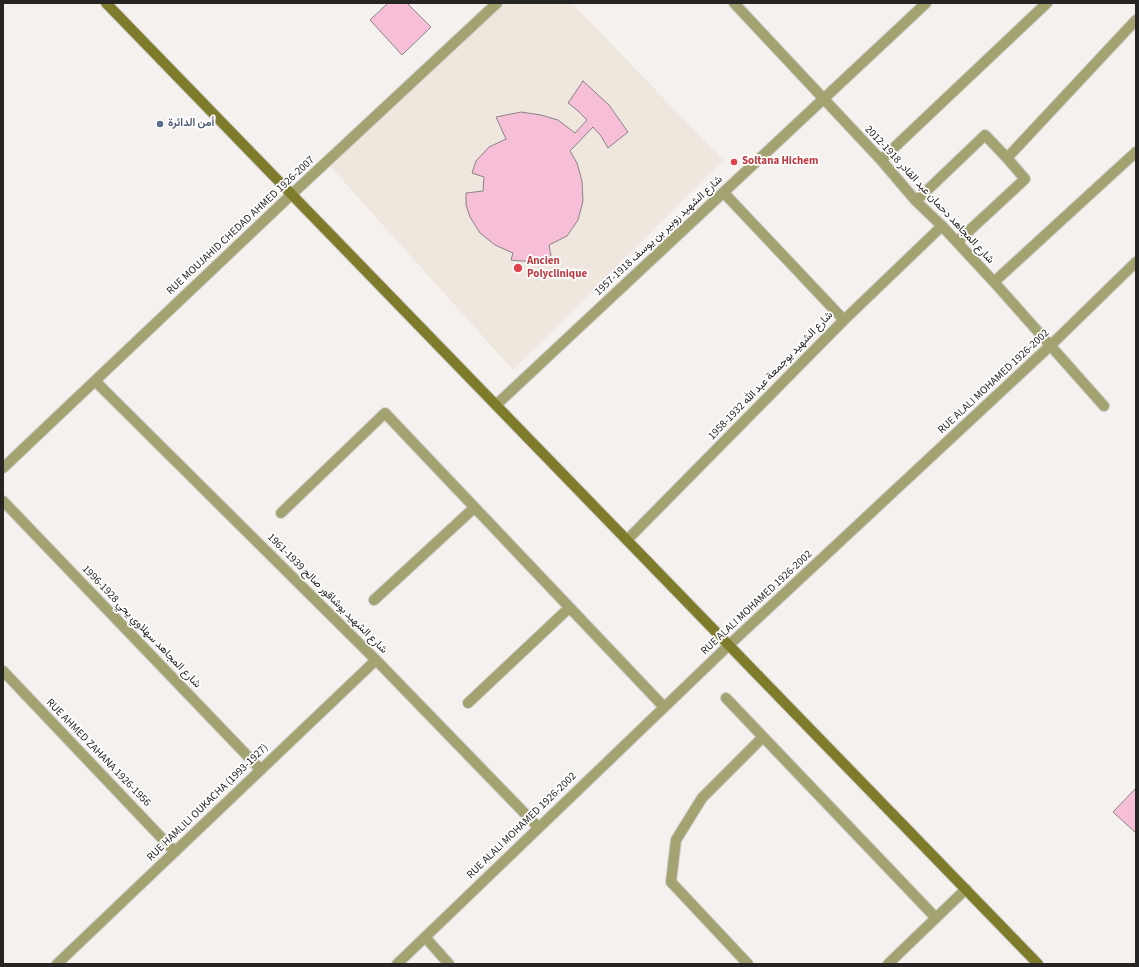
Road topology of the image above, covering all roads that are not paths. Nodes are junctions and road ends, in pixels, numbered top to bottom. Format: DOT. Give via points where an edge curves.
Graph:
graph roads {
  1 [pos="106,3"];
  2 [pos="497,3"];
  3 [pos="734,3"];
  4 [pos="926,3"];
  5 [pos="1047,3"];
  6 [pos="1136,20"];
  7 [pos="824,100"];
  8 [pos="1136,152"];
  9 [pos="1007,158"];
  10 [pos="881,160"];
  11 [pos="724,193"];
  12 [pos="292,194"];
  13 [pos="916,201"];
  14 [pos="942,226"];
  15 [pos="957,242"];
  16 [pos="1136,262"];
  17 [pos="994,282"];
  18 [pos="844,320"];
  19 [pos="1051,346"];
  20 [pos="95,381"];
  21 [pos="496,405"];
  22 [pos="1104,406"];
  23 [pos="3,468"];
  24 [pos="3,501"];
  25 [pos="474,508"];
  26 [pos="281,513"];
  27 [pos="627,540"];
  28 [pos="374,600"];
  29 [pos="569,608"];
  30 [pos="729,645"];
  31 [pos="376,660"];
  32 [pos="3,671"];
  33 [pos="726,698"];
  34 [pos="468,703"];
  35 [pos="664,707"];
  36 [pos="763,737"];
  37 [pos="261,770"];
  38 [pos="538,827"];
  39 [pos="175,852"];
  40 [pos="966,889"];
  41 [pos="936,918"];
  42 [pos="425,937"];
  43 [pos="57,964"];
  44 [pos="397,964"];
  45 [pos="449,964"];
  46 [pos="748,964"];
  47 [pos="888,964"];
  48 [pos="1038,964"];
  1 -- 12 [label="main road"];
  2 -- 12 [label="street, RUE MOUJAHID CHEDAD AHMED 1926-2007"];
  3 -- 7 [label="street, شارع المجاهد دحمان عبد القادر 1918-2012"];
  4 -- 7 [label="street, شارع الشهيد زوبير بن يوسف 1918-1957"];
  5 -- 10 [label="street"];
  6 -- 9 [label="street"];
  7 -- 10 [label="street, شارع المجاهد دحمان عبد القادر 1918-2012"];
  7 -- 11 [label="street, شارع الشهيد زوبير بن يوسف 1918-1957"];
  8 -- 17 [label="street"];
  9 -- 13 [label="street" via="985,135"];
  9 -- 15 [label="street" via="1025,179"];
  10 -- 13 [label="street, شارع المجاهد دحمان عبد القادر 1918-2012"];
  11 -- 18 [label="street, شارع الشهيد بوجمعة عبد الله 1932-1958"];
  11 -- 21 [label="street, شارع الشهيد زوبير بن يوسف 1918-1957"];
  12 -- 20 [label="street, RUE MOUJAHID CHEDAD AHMED 1926-2007"];
  12 -- 21 [label="main road"];
  13 -- 14 [label="street, شارع المجاهد دحمان عبد القادر 1918-2012"];
  14 -- 15 [label="street, شارع المجاهد دحمان عبد القادر 1918-2012"];
  14 -- 18 [label="street"];
  15 -- 17 [label="street, شارع المجاهد دحمان عبد القادر 1918-2012"];
  16 -- 19 [label="street, RUE ALALI MOHAMED 1926-2002"];
  17 -- 19 [label="street, شارع المجاهد دحمان عبد القادر 1918-2012"];
  18 -- 27 [label="street, شارع الشهيد بوجمعة عبد الله 1932-1958"];
  19 -- 22 [label="street, شارع المجاهد دحمان عبد القادر 1918-2012"];
  19 -- 30 [label="street, RUE ALALI MOHAMED 1926-2002"];
  20 -- 23 [label="street, RUE MOUJAHID CHEDAD AHMED 1926-2007"];
  20 -- 31 [label="street, شارع الشهيد بوشاقور صالح 1939-1961"];
  21 -- 27 [label="main road"];
  24 -- 37 [label="street, شارع المجاهد سهلاوي يحي 1928-1996"];
  25 -- 26 [label="street" via="385,413"];
  25 -- 28 [label="street"];
  25 -- 29 [label="street"];
  27 -- 30 [label="main road"];
  29 -- 34 [label="street"];
  29 -- 35 [label="street"];
  30 -- 35 [label="street, RUE ALALI MOHAMED 1926-2002"];
  30 -- 40 [label="main road"];
  31 -- 37 [label="street, RUE HAMLILI OUKACHA (1993-1927)"];
  31 -- 38 [label="street, شارع الشهيد بوشاقور صالح 1939-1961"];
  32 -- 39 [label="street, RUE AHMED ZAHANA 1926-1956"];
  33 -- 36 [label="street"];
  35 -- 38 [label="street, RUE ALALI MOHAMED 1926-2002"];
  36 -- 41 [label="street"];
  36 -- 46 [label="street" via="702,798 676,840 671,882"];
  37 -- 39 [label="street, RUE HAMLILI OUKACHA (1993-1927)"];
  38 -- 42 [label="street, RUE ALALI MOHAMED 1926-2002"];
  39 -- 43 [label="street, RUE HAMLILI OUKACHA (1993-1927)"];
  40 -- 41 [label="street"];
  40 -- 48 [label="main road"];
  41 -- 47 [label="street"];
  42 -- 44 [label="street, RUE ALALI MOHAMED 1926-2002"];
  42 -- 45 [label="street"];
}
